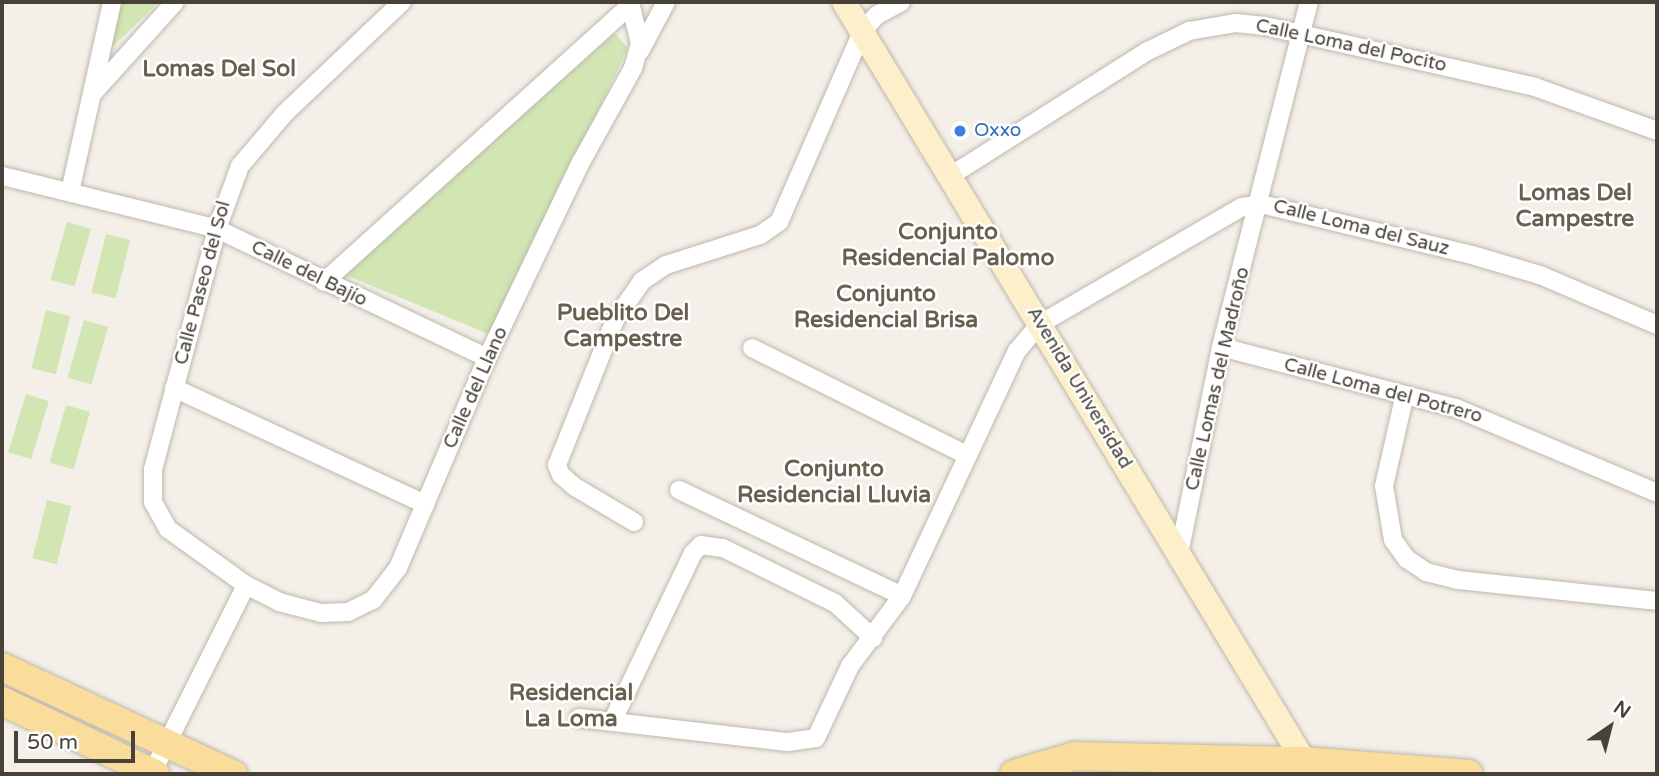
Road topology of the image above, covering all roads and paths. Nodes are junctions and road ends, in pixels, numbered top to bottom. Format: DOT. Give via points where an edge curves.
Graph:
graph roads {
  1 [pos="112,2"];
  2 [pos="175,2"];
  3 [pos="402,2"];
  4 [pos="666,2"];
  5 [pos="844,2"];
  6 [pos="901,2"];
  7 [pos="1310,2"];
  8 [pos="631,4"];
  9 [pos="862,32"];
  10 [pos="1302,34"];
  11 [pos="638,54"];
  12 [pos="89,97"];
  13 [pos="1657,131"];
  14 [pos="2,176"];
  15 [pos="950,176"];
  16 [pos="70,192"];
  17 [pos="1261,204"];
  18 [pos="217,229"];
  19 [pos="324,282"];
  20 [pos="1040,324"];
  21 [pos="1657,325"];
  22 [pos="1221,347"];
  23 [pos="752,348"];
  24 [pos="487,358"];
  25 [pos="174,388"];
  26 [pos="1404,398"];
  27 [pos="967,455"];
  28 [pos="679,490"];
  29 [pos="1657,493"];
  30 [pos="425,504"];
  31 [pos="634,522"];
  32 [pos="1179,554"];
  33 [pos="246,585"];
  34 [pos="902,596"];
  35 [pos="1657,601"];
  36 [pos="873,638"];
  37 [pos="2,667"];
  38 [pos="2,701"];
  39 [pos="579,718"];
  40 [pos="612,722"];
  41 [pos="165,742"];
  42 [pos="1071,765"];
  43 [pos="1308,767"];
  44 [pos="153,774"];
  45 [pos="233,774"];
  46 [pos="1014,774"];
  47 [pos="1468,774"];
  1 -- 12 [label="street"];
  2 -- 12 [label="street"];
  3 -- 18 [label="street, Calle Paseo del Sol" via="257,141 240,166"];
  4 -- 11 [label="street, Calle del Llano"];
  5 -- 9 [label="street, Avenida Universidad"];
  6 -- 9 [label="street" via="877,15"];
  7 -- 10 [label="street, Calle Lomas del Madroño"];
  8 -- 11 [label="street"];
  8 -- 19 [label="street"];
  9 -- 15 [label="street, Avenida Universidad"];
  9 -- 31 [label="street" via="779,222 760,235 666,265 629,297 560,449 557,465 561,475"];
  10 -- 13 [label="street, Calle Loma del Pocito" via="1535,87"];
  10 -- 15 [label="street, Calle Loma del Pocito" via="1236,23 1189,31 1148,51"];
  10 -- 17 [label="street, Calle Lomas del Madroño"];
  11 -- 24 [label="street, Calle del Llano"];
  12 -- 16 [label="street"];
  14 -- 16 [label="street, Calle del Bajío"];
  15 -- 20 [label="street, Avenida Universidad"];
  16 -- 18 [label="street, Calle del Bajío"];
  17 -- 20 [label="street, Calle Loma del Sauz" via="1231,212"];
  17 -- 21 [label="street, Calle Loma del Sauz" via="1540,275"];
  17 -- 22 [label="street, Calle Lomas del Madroño"];
  18 -- 19 [label="street, Calle del Bajío"];
  18 -- 25 [label="street, Calle Paseo del Sol"];
  19 -- 24 [label="street, Calle del Bajío"];
  20 -- 27 [label="street, Calle Loma del Sauz" via="1017,351"];
  20 -- 32 [label="street, Avenida Universidad"];
  22 -- 26 [label="street, Calle Loma del Potrero"];
  22 -- 32 [label="street, Calle Lomas del Madroño"];
  23 -- 27 [label="street"];
  24 -- 30 [label="street, Calle del Llano"];
  25 -- 30 [label="street"];
  25 -- 33 [label="street, Calle Paseo del Sol" via="153,470 153,502 168,529"];
  26 -- 29 [label="street, Calle Loma del Potrero" via="1456,408 1504,425"];
  26 -- 35 [label="street" via="1384,486 1393,540 1407,559 1426,572 1458,580"];
  27 -- 34 [label="street, Calle Loma del Sauz"];
  28 -- 34 [label="street"];
  30 -- 33 [label="street, Calle del Llano" via="384,588 373,600 348,612 321,613"];
  32 -- 43 [label="street, Avenida Universidad"];
  33 -- 41 [label="street"];
  34 -- 36 [label="street, Calle Loma del Sauz"];
  36 -- 40 [label="street, Calle Loma del Sauz" via="850,666 820,732 810,741"];
  36 -- 40 [label="street" via="835,603 723,548 701,545"];
  37 -- 41 [label="main road"];
  38 -- 44 [label="main road"];
  39 -- 40 [label="street"];
  41 -- 44 [label="street"];
  41 -- 45 [label="main road"];
  42 -- 43 [label="main road"];
  42 -- 46 [label="main road"];
  43 -- 47 [label="main road"];
}
